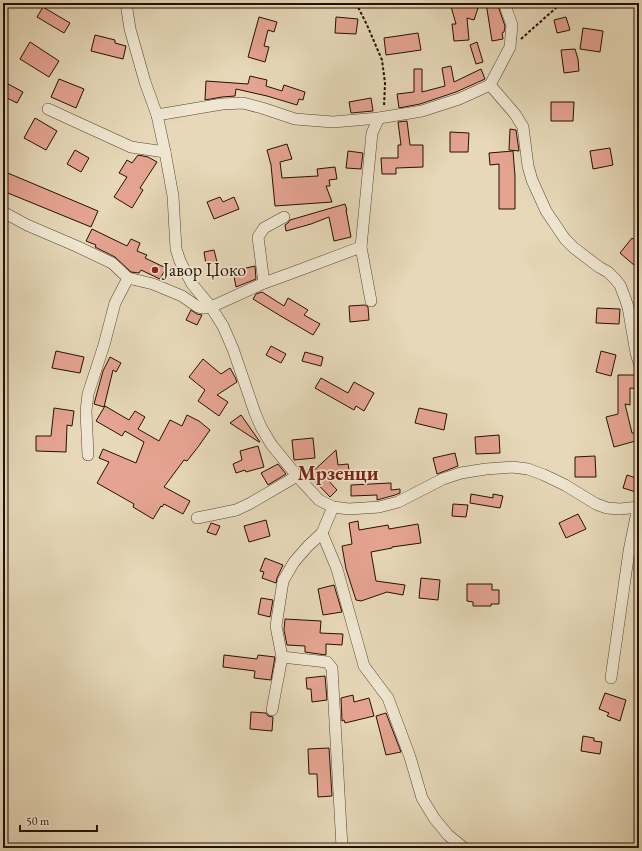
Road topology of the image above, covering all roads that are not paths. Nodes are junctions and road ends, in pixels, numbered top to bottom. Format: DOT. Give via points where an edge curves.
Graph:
graph roads {
  1 [pos="126,3"];
  2 [pos="504,3"];
  3 [pos="490,85"];
  4 [pos="48,109"];
  5 [pos="157,115"];
  6 [pos="379,118"];
  7 [pos="165,152"];
  8 [pos="3,212"];
  9 [pos="284,217"];
  10 [pos="361,247"];
  11 [pos="128,278"];
  12 [pos="264,283"];
  13 [pos="371,300"];
  14 [pos="210,307"];
  15 [pos="639,363"];
  16 [pos="88,455"];
  17 [pos="297,476"];
  18 [pos="333,507"];
  19 [pos="639,507"];
  20 [pos="197,518"];
  21 [pos="322,533"];
  22 [pos="282,657"];
  23 [pos="612,678"];
  24 [pos="272,710"];
  25 [pos="342,847"];
  26 [pos="464,848"];
  1 -- 5 [label="street" via="132,37"];
  2 -- 3 [label="street" via="512,25 510,47"];
  3 -- 6 [label="street" via="459,99 422,111"];
  3 -- 15 [label="street" via="523,127 532,180 538,196 564,239 608,272 620,286 626,298"];
  4 -- 7 [label="street" via="130,147"];
  5 -- 6 [label="street" via="243,103 295,118 333,122"];
  5 -- 7 [label="street"];
  6 -- 10 [label="street" via="372,132"];
  7 -- 14 [label="street" via="173,196 176,249 192,284"];
  8 -- 11 [label="street" via="112,263"];
  9 -- 12 [label="street" via="264,228 258,237"];
  10 -- 12 [label="street"];
  10 -- 13 [label="street"];
  11 -- 14 [label="street" via="153,284 182,296 198,307"];
  11 -- 16 [label="street" via="115,303 88,394"];
  12 -- 14 [label="street"];
  14 -- 17 [label="street" via="223,326 233,349 261,427 271,444"];
  17 -- 18 [label="street" via="319,500"];
  17 -- 20 [label="street" via="236,510"];
  18 -- 19 [label="street" via="379,507 398,502 443,479 461,473 512,467 544,475 607,508"];
  18 -- 21 [label="street"];
  19 -- 23 [label="street" via="629,551"];
  21 -- 22 [label="street" via="294,562 283,581 276,626"];
  21 -- 26 [label="street" via="337,569 364,666 388,698 422,798 448,835"];
  22 -- 24 [label="street"];
  22 -- 25 [label="street" via="327,662 332,668"];
}
